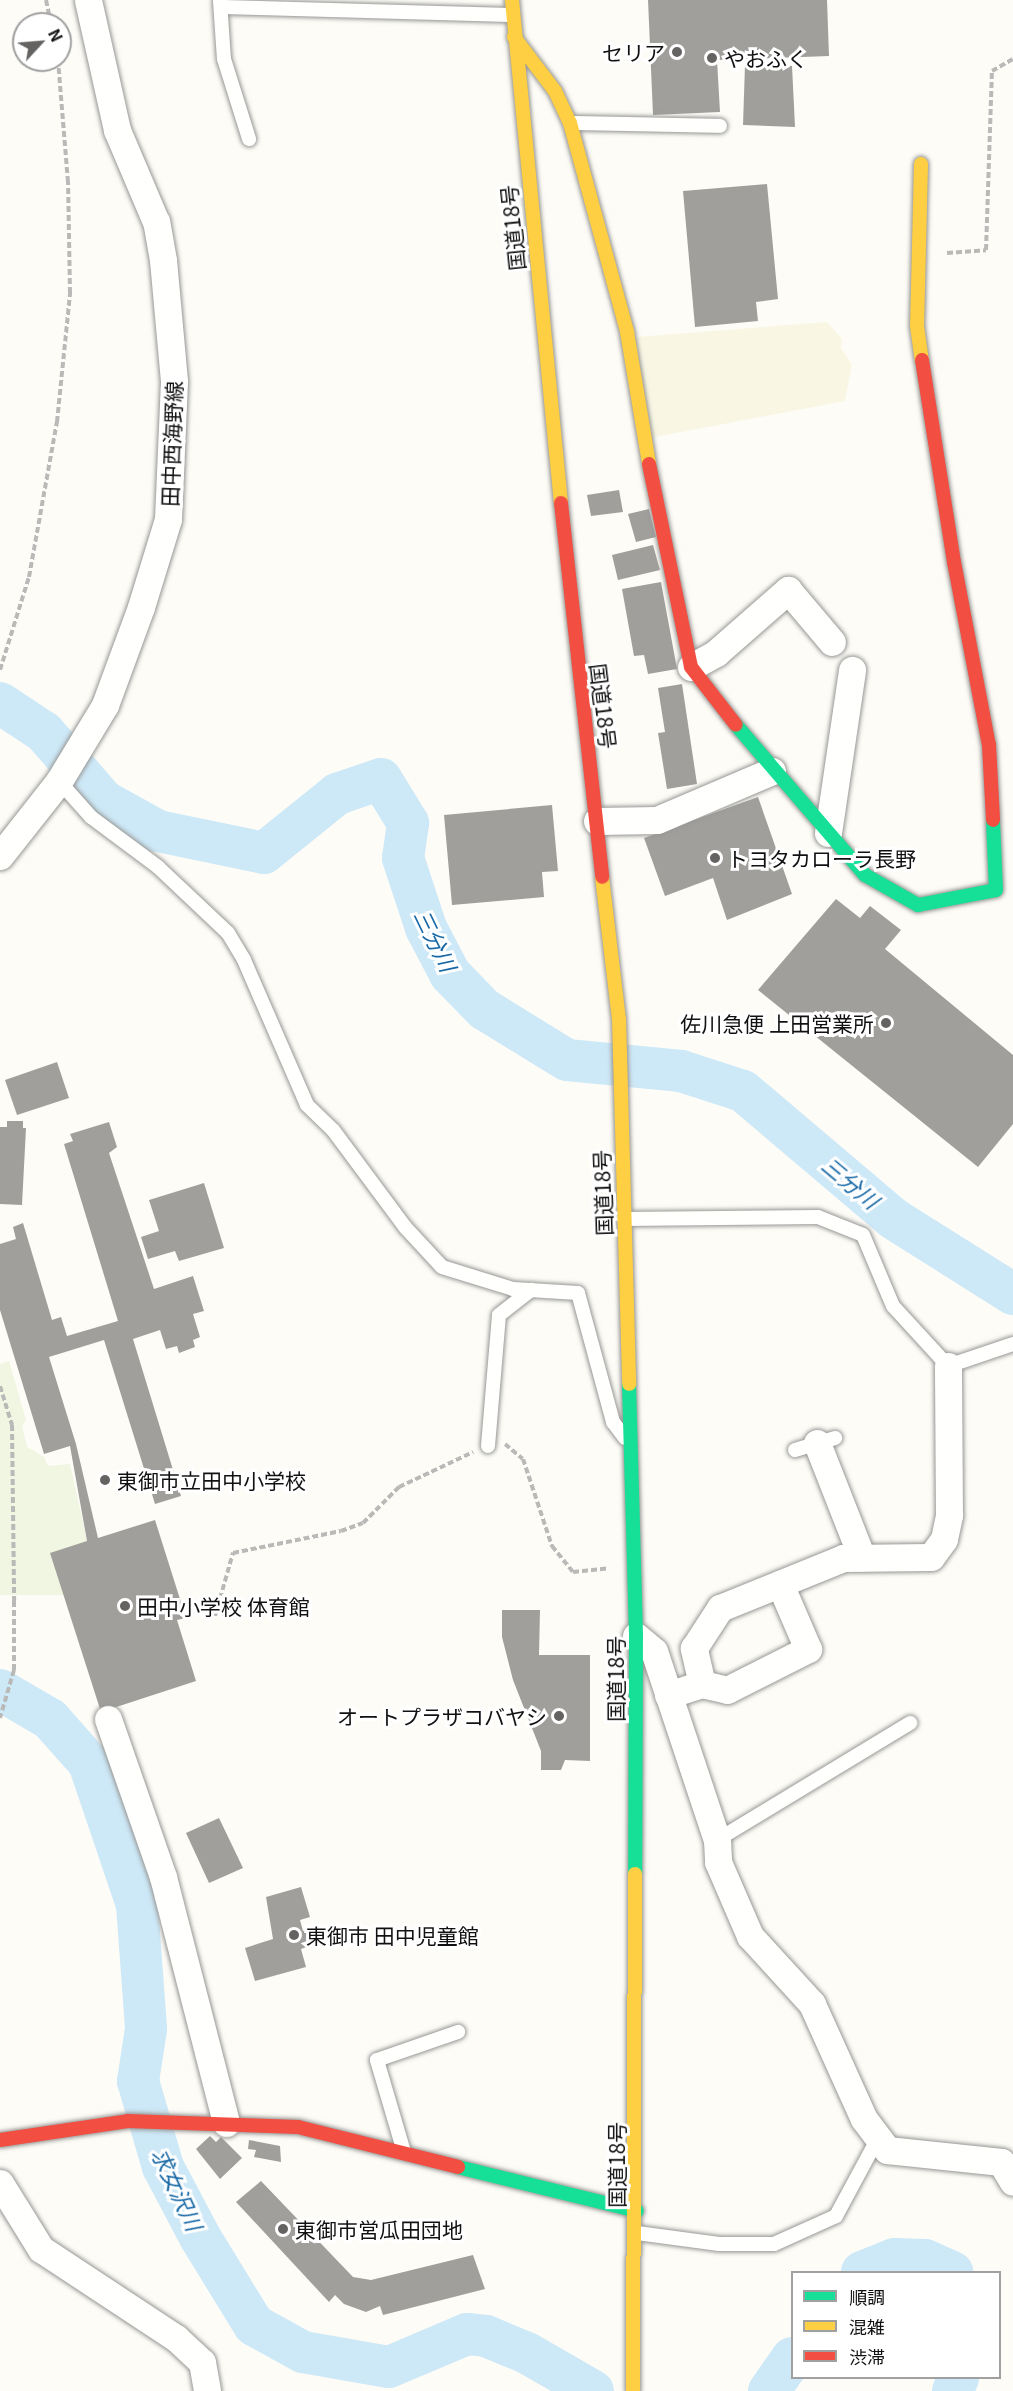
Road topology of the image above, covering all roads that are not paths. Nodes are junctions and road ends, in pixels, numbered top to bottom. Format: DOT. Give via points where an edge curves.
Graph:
graph roads {
  1 [pos="88,0"];
  2 [pos="512,0"];
  3 [pos="220,4"];
  4 [pos="512,15"];
  5 [pos="514,37"];
  6 [pos="570,123"];
  7 [pos="720,126"];
  8 [pos="249,139"];
  9 [pos="921,164"];
  10 [pos="832,642"];
  11 [pos="691,667"];
  12 [pos="852,670"];
  13 [pos="772,771"];
  14 [pos="58,781"];
  15 [pos="597,821"];
  16 [pos="828,833"];
  17 [pos="0,856"];
  18 [pos="624,1219"];
  19 [pos="531,1290"];
  20 [pos="1013,1344"];
  21 [pos="948,1366"];
  22 [pos="815,1444"];
  23 [pos="488,1446"];
  24 [pos="632,1448"];
  25 [pos="862,1558"];
  26 [pos="780,1584"];
  27 [pos="636,1636"];
  28 [pos="702,1684"];
  29 [pos="668,1695"];
  30 [pos="108,1719"];
  31 [pos="910,1723"];
  32 [pos="717,1840"];
  33 [pos="458,2032"];
  34 [pos="226,2123"];
  35 [pos="878,2138"];
  36 [pos="0,2140"];
  37 [pos="405,2154"];
  38 [pos="1013,2181"];
  39 [pos="0,2183"];
  40 [pos="637,2211"];
  41 [pos="637,2232"];
  42 [pos="207,2391"];
  43 [pos="633,2391"];
  1 -- 14 [label="street, 田中西海野線" via="117,130 156,222 163,260 174,381 172,467 168,519 134,628 105,705"];
  2 -- 4 [label="main road, 国道18号"];
  3 -- 4 [label="lane"];
  3 -- 8 [label="lane" via="224,59"];
  4 -- 5 [label="main road, 国道18号"];
  5 -- 6 [label="main road" via="555,91"];
  5 -- 15 [label="main road, 国道18号" via="577,664"];
  6 -- 7 [label="lane"];
  6 -- 11 [label="main road" via="627,332 653,490"];
  9 -- 16 [label="main road" via="917,326 954,562 989,745 996,890 918,905 865,874"];
  10 -- 11 [label="street" via="788,590 716,653"];
  11 -- 13 [label="main road"];
  12 -- 16 [label="street"];
  13 -- 15 [label="street" via="657,820"];
  13 -- 16 [label="main road"];
  14 -- 17 [label="street, 田中西海野線"];
  14 -- 19 [label="lane" via="92,817 158,867 228,933 244,960 307,1104 333,1130 405,1227 442,1266 513,1289"];
  15 -- 18 [label="main road, 国道18号" via="619,1019"];
  18 -- 21 [label="lane" via="818,1216 863,1235 893,1306"];
  18 -- 24 [label="main road, 国道18号"];
  19 -- 23 [label="lane" via="499,1316"];
  19 -- 24 [label="lane" via="578,1293 613,1422"];
  20 -- 21 [label="lane"];
  21 -- 25 [label="street" via="949,1515 944,1539 931,1557"];
  22 -- 25 [label="street"];
  24 -- 27 [label="main road, 国道18号"];
  25 -- 26 [label="street" via="843,1558"];
  26 -- 28 [label="street" via="720,1608 694,1648"];
  26 -- 28 [label="street" via="808,1649 728,1690"];
  27 -- 29 [label="street" via="654,1651"];
  27 -- 40 [label="main road, 国道18号"];
  28 -- 29 [label="street"];
  29 -- 32 [label="street"];
  30 -- 34 [label="street" via="163,1877"];
  31 -- 32 [label="lane"];
  32 -- 35 [label="street" via="718,1862 750,1935 812,2004 864,2119"];
  33 -- 37 [label="lane" via="377,2060"];
  34 -- 36 [label="main road" via="128,2121"];
  34 -- 37 [label="main road" via="298,2127"];
  35 -- 38 [label="street" via="887,2150 1001,2162"];
  35 -- 41 [label="lane" via="836,2216 774,2244 719,2244"];
  37 -- 40 [label="main road"];
  39 -- 42 [label="street" via="41,2249 176,2338 202,2362"];
  40 -- 41 [label="main road, 国道18号"];
  41 -- 43 [label="main road, 国道18号"];
}
